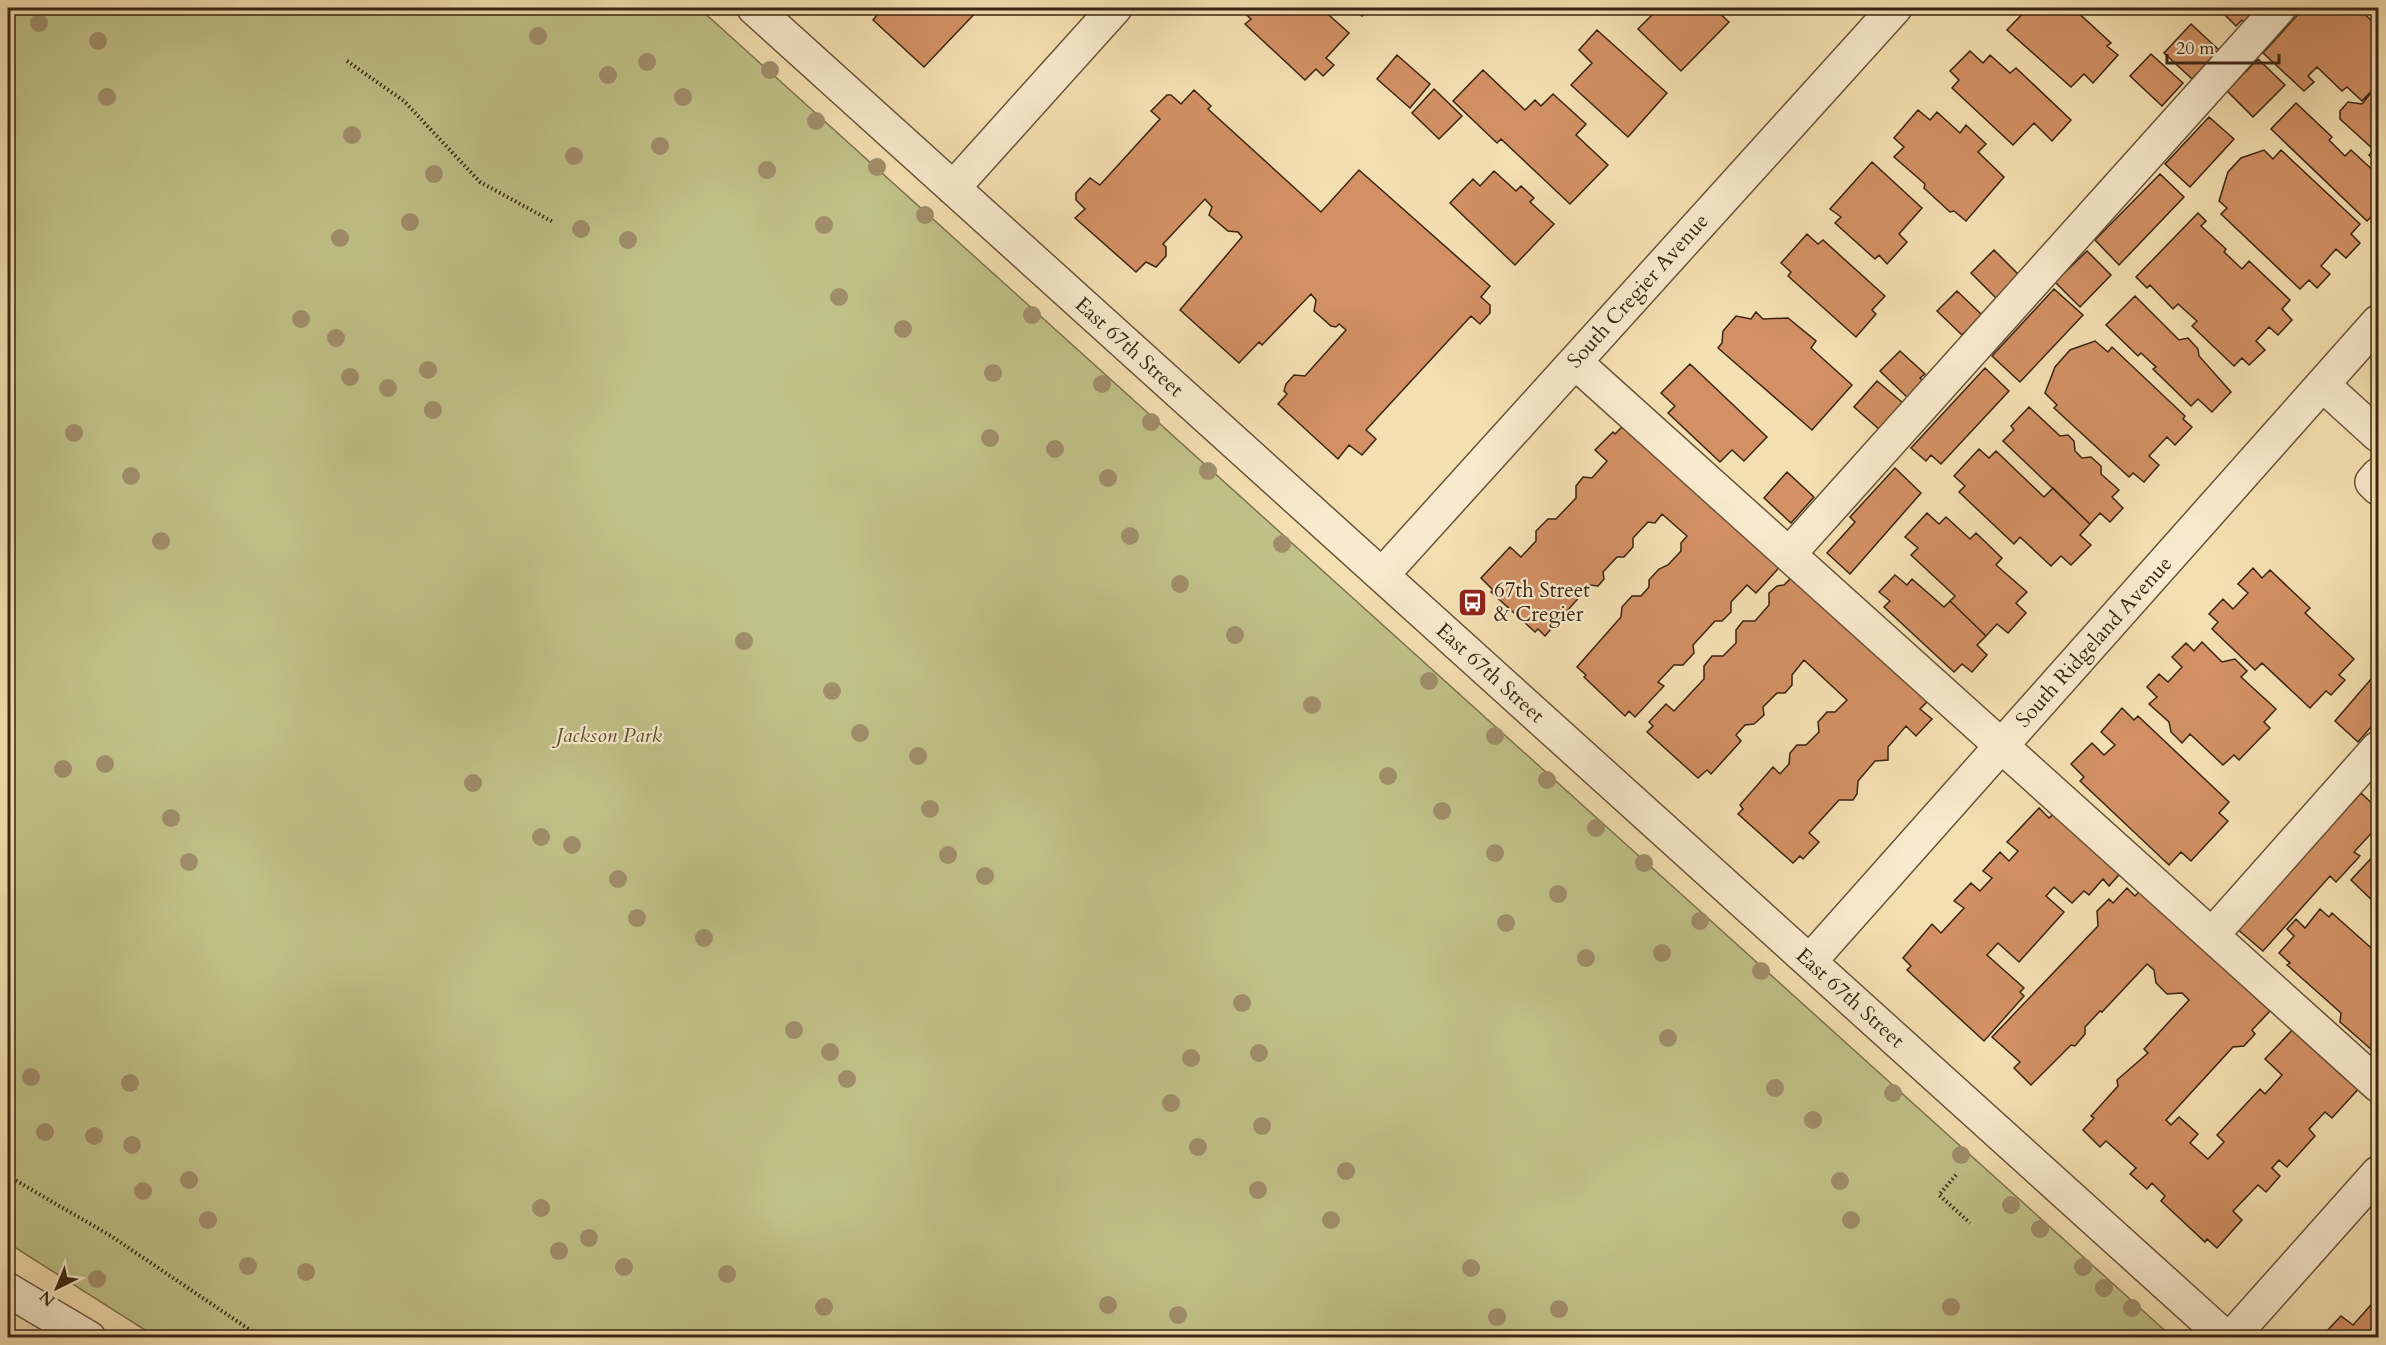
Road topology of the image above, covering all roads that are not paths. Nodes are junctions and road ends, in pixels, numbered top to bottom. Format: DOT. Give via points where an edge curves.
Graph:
graph roads {
  1 [pos="754,8"];
  2 [pos="1115,8"];
  3 [pos="1895,8"];
  4 [pos="2278,8"];
  5 [pos="953,188"];
  6 [pos="2379,322"];
  7 [pos="1575,362"];
  8 [pos="2323,385"];
  9 [pos="2379,435"];
  10 [pos="2379,475"];
  11 [pos="2379,488"];
  12 [pos="1789,554"];
  13 [pos="1382,575"];
  14 [pos="2002,745"];
  15 [pos="2379,748"];
  16 [pos="2212,935"];
  17 [pos="1810,961"];
  18 [pos="2379,1085"];
  19 [pos="2379,1173"];
  20 [pos="8,1290"];
  21 [pos="89,1338"];
  22 [pos="2226,1338"];
  23 [pos="2231,1338"];
  1 -- 5 [label="street, East 67th Street"];
  2 -- 5 [label="street"];
  3 -- 7 [label="street, South Cregier Avenue"];
  4 -- 12 [label="street"];
  5 -- 13 [label="street, East 67th Street"];
  6 -- 8 [label="street, South Ridgeland Avenue"];
  7 -- 12 [label="street"];
  7 -- 13 [label="street, South Cregier Avenue"];
  8 -- 9 [label="street"];
  8 -- 14 [label="street, South Ridgeland Avenue"];
  10 -- 11 [label="street" via="2372,482"];
  12 -- 14 [label="street"];
  13 -- 17 [label="street, East 67th Street"];
  14 -- 16 [label="street"];
  14 -- 17 [label="street, South Ridgeland Avenue"];
  15 -- 16 [label="street"];
  16 -- 18 [label="street"];
  17 -- 22 [label="street, East 67th Street"];
  19 -- 23 [label="street"];
  20 -- 21 [label="street"];
}
